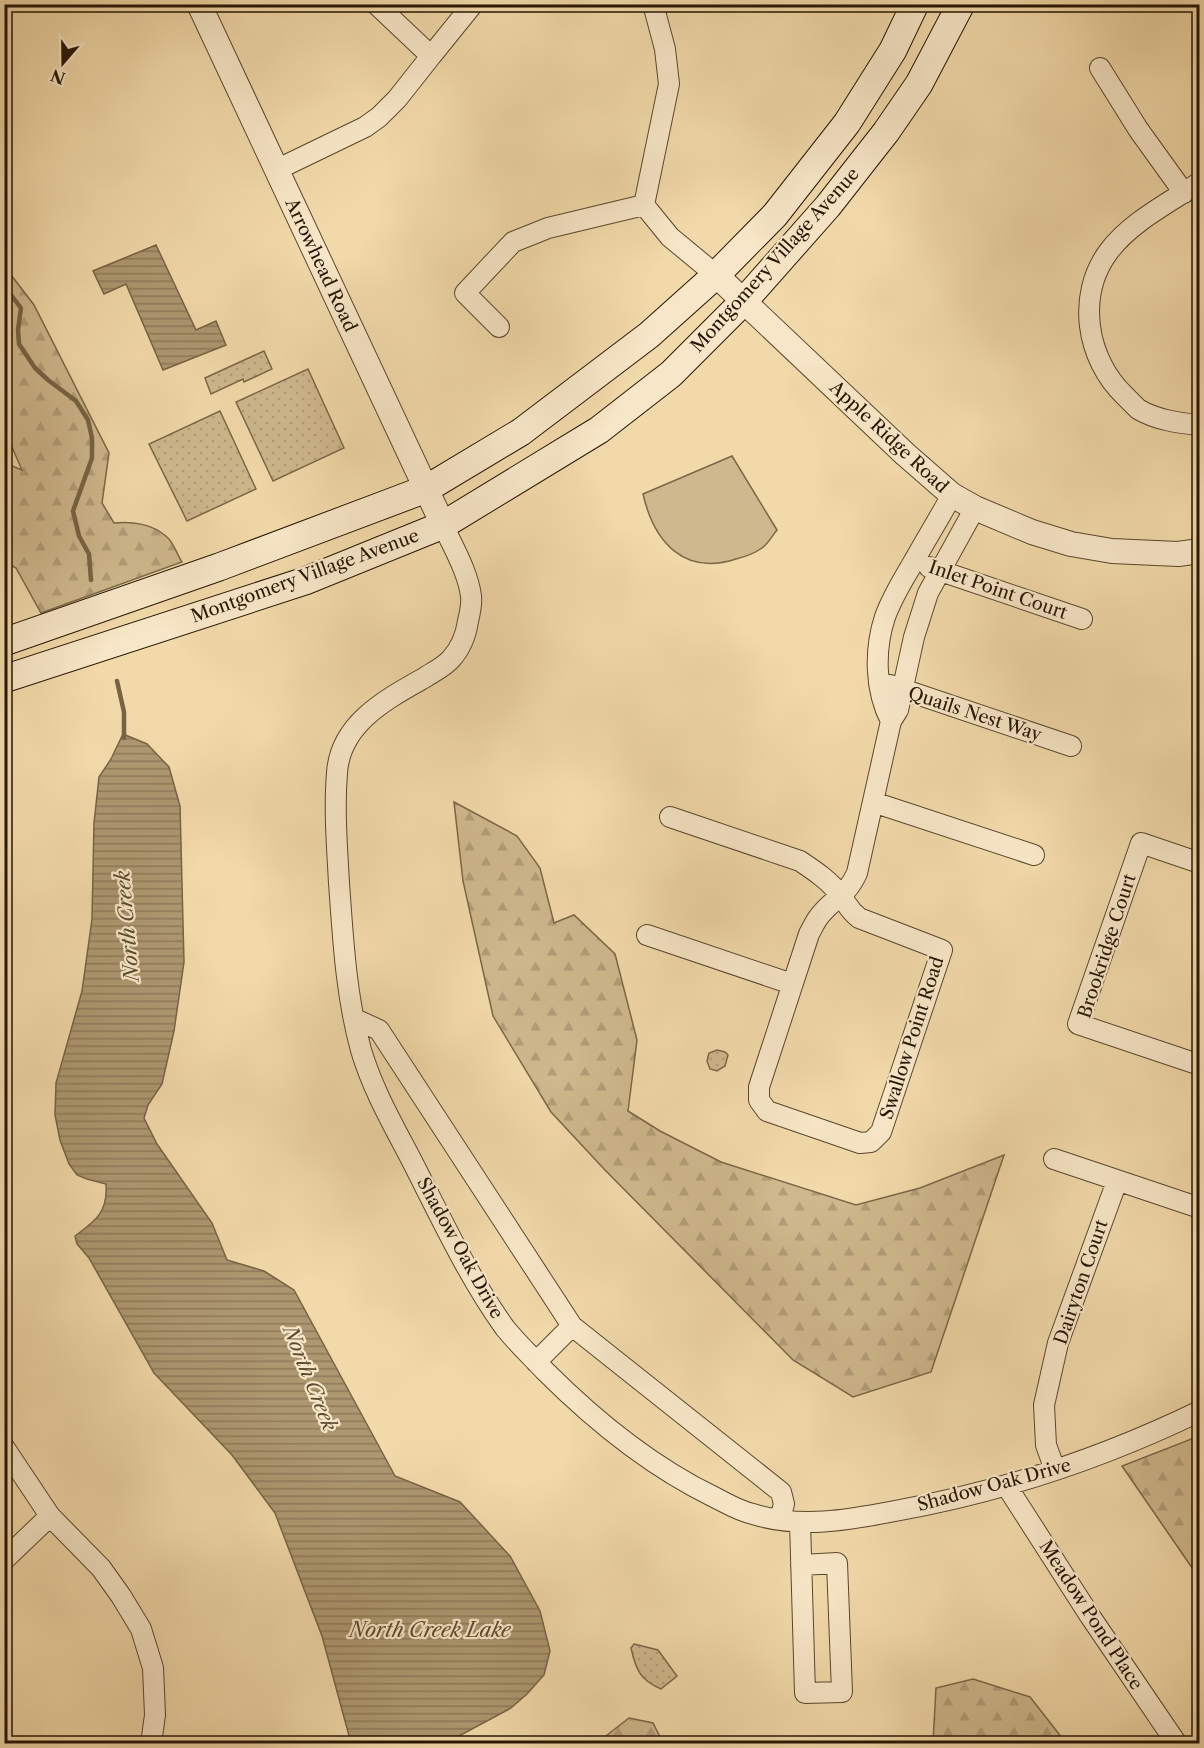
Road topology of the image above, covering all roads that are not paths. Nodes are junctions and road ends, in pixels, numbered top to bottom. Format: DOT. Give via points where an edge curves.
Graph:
graph roads {
  1 [pos="199,4"];
  2 [pos="473,4"];
  3 [pos="653,4"];
  4 [pos="915,4"];
  5 [pos="961,4"];
  6 [pos="378,5"];
  7 [pos="431,56"];
  8 [pos="1100,68"];
  9 [pos="276,170"];
  10 [pos="1192,187"];
  11 [pos="644,205"];
  12 [pos="716,275"];
  13 [pos="744,301"];
  14 [pos="499,327"];
  15 [pos="1200,425"];
  16 [pos="426,489"];
  17 [pos="952,495"];
  18 [pos="975,508"];
  19 [pos="443,525"];
  20 [pos="1200,551"];
  21 [pos="914,560"];
  22 [pos="940,571"];
  23 [pos="1082,619"];
  24 [pos="4,642"];
  25 [pos="4,679"];
  26 [pos="879,681"];
  27 [pos="902,690"];
  28 [pos="891,721"];
  29 [pos="1071,746"];
  30 [pos="873,802"];
  31 [pos="670,817"];
  32 [pos="1034,855"];
  33 [pos="1200,863"];
  34 [pos="842,896"];
  35 [pos="646,935"];
  36 [pos="792,984"];
  37 [pos="355,1019"];
  38 [pos="1200,1065"];
  39 [pos="1054,1159"];
  40 [pos="1117,1181"];
  41 [pos="1200,1208"];
  42 [pos="572,1326"];
  43 [pos="536,1362"];
  44 [pos="1200,1411"];
  45 [pos="4,1447"];
  46 [pos="1055,1470"];
  47 [pos="1006,1485"];
  48 [pos="50,1516"];
  49 [pos="790,1521"];
  50 [pos="4,1560"];
  51 [pos="801,1565"];
  52 [pos="151,1743"];
  53 [pos="1177,1743"];
  1 -- 9 [label="street, Arrowhead Road"];
  2 -- 7 [label="street"];
  3 -- 11 [label="street" via="669,84"];
  4 -- 12 [label="main road, Montgomery Village Avenue" via="893,50 847,123 775,215"];
  5 -- 13 [label="main road, Montgomery Village Avenue" via="919,84 886,132 828,206"];
  6 -- 7 [label="street"];
  7 -- 9 [label="street" via="379,117"];
  8 -- 10 [label="street" via="1138,129"];
  9 -- 16 [label="street, Arrowhead Road"];
  10 -- 15 [label="street" via="1126,231 1108,252 1096,272 1089,320 1095,353 1114,385 1138,409 1174,423"];
  11 -- 12 [label="street" via="670,237"];
  11 -- 14 [label="street" via="548,228 513,242 465,293"];
  12 -- 13 [label="street, Apple Ridge Road"];
  12 -- 16 [label="main road, Montgomery Village Avenue" via="649,335 521,432"];
  13 -- 17 [label="street, Apple Ridge Road"];
  13 -- 19 [label="main road, Montgomery Village Avenue" via="671,374 599,430"];
  16 -- 19 [label="street, Arrowhead Road"];
  16 -- 24 [label="main road, Montgomery Village Avenue"];
  17 -- 18 [label="street, Apple Ridge Road"];
  17 -- 21 [label="street"];
  18 -- 20 [label="street, Apple Ridge Road" via="1071,544 1112,551"];
  18 -- 22 [label="street, Swallow Point Road"];
  19 -- 25 [label="main road, Montgomery Village Avenue" via="305,580"];
  19 -- 37 [label="street, Shadow Oak Drive" via="472,599 462,644 449,662 365,716 340,750 335,810 344,951"];
  21 -- 22 [label="street, Inlet Point Court"];
  21 -- 26 [label="street" via="885,617 878,657"];
  22 -- 23 [label="street, Inlet Point Court"];
  22 -- 27 [label="street, Swallow Point Road" via="920,616"];
  26 -- 27 [label="street, Quails Nest Way"];
  26 -- 28 [label="street"];
  27 -- 28 [label="street, Swallow Point Road"];
  27 -- 29 [label="street, Quails Nest Way"];
  28 -- 30 [label="street, Swallow Point Road"];
  30 -- 32 [label="street"];
  30 -- 34 [label="street, Swallow Point Road" via="857,873"];
  31 -- 34 [label="street" via="800,861"];
  33 -- 38 [label="street, Brookridge Court" via="1141,843 1078,1024"];
  34 -- 36 [label="street, Swallow Point Road" via="819,915"];
  34 -- 36 [label="street, Swallow Point Road" via="848,909 859,918 942,950 881,1132 871,1142 860,1143 767,1111 759,1100 759,1087"];
  35 -- 36 [label="street"];
  37 -- 42 [label="street" via="379,1030"];
  37 -- 43 [label="street, Shadow Oak Drive" via="373,1085 459,1251 508,1332"];
  39 -- 40 [label="street"];
  40 -- 41 [label="street"];
  40 -- 46 [label="street, Dairyton Court" via="1058,1343 1044,1405 1046,1445"];
  42 -- 43 [label="street"];
  42 -- 49 [label="street" via="781,1492"];
  43 -- 49 [label="street, Shadow Oak Drive" via="574,1400 667,1472 752,1514"];
  44 -- 46 [label="street, Shadow Oak Drive" via="1126,1445"];
  45 -- 48 [label="street"];
  46 -- 47 [label="street, Shadow Oak Drive"];
  47 -- 49 [label="street, Shadow Oak Drive" via="833,1522"];
  47 -- 53 [label="street, Meadow Pond Place"];
  48 -- 50 [label="street"];
  48 -- 52 [label="street" via="101,1568 141,1629 153,1668"];
  49 -- 51 [label="street"];
  51 -- 51 [label="street" via="805,1693 842,1692 837,1563"];
}
